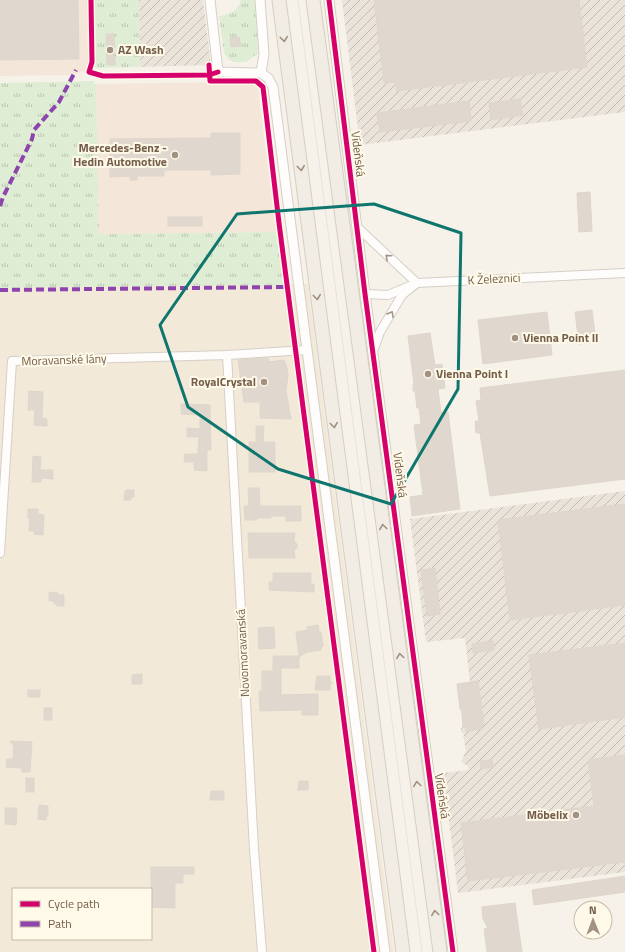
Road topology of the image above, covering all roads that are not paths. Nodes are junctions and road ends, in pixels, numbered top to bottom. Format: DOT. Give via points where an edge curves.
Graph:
graph roads {
  1 [pos="210,0"];
  2 [pos="260,0"];
  3 [pos="279,0"];
  4 [pos="313,0"];
  5 [pos="329,0"];
  6 [pos="261,73"];
  7 [pos="358,228"];
  8 [pos="625,273"];
  9 [pos="417,283"];
  10 [pos="365,294"];
  11 [pos="374,349"];
  12 [pos="307,350"];
  13 [pos="227,355"];
  14 [pos="0,553"];
  15 [pos="262,952"];
  16 [pos="385,952"];
  17 [pos="403,952"];
  18 [pos="440,952"];
  19 [pos="453,952"];
  1 -- 6 [label="street" via="218,72"];
  2 -- 6 [label="street" via="264,54"];
  3 -- 17 [label="highway, one-way"];
  18 -- 4 [label="highway, Vídeňská, one-way"];
  5 -- 7 [label="street, Vídeňská"];
  6 -- 12 [label="street" via="268,78 273,87"];
  9 -- 7 [label="street, one-way"];
  7 -- 10 [label="street, Vídeňská"];
  8 -- 9 [label="street, K Železnici"];
  9 -- 10 [label="street, K Železnici" via="388,295"];
  11 -- 9 [label="street, one-way" via="380,332 402,295"];
  10 -- 11 [label="street, Vídeňská"];
  11 -- 19 [label="street, Vídeňská"];
  12 -- 13 [label="street, Moravanské lány"];
  12 -- 16 [label="street"];
  13 -- 14 [label="street, Moravanské lány" via="12,361"];
  13 -- 15 [label="street, Novomoravanská"];
}
